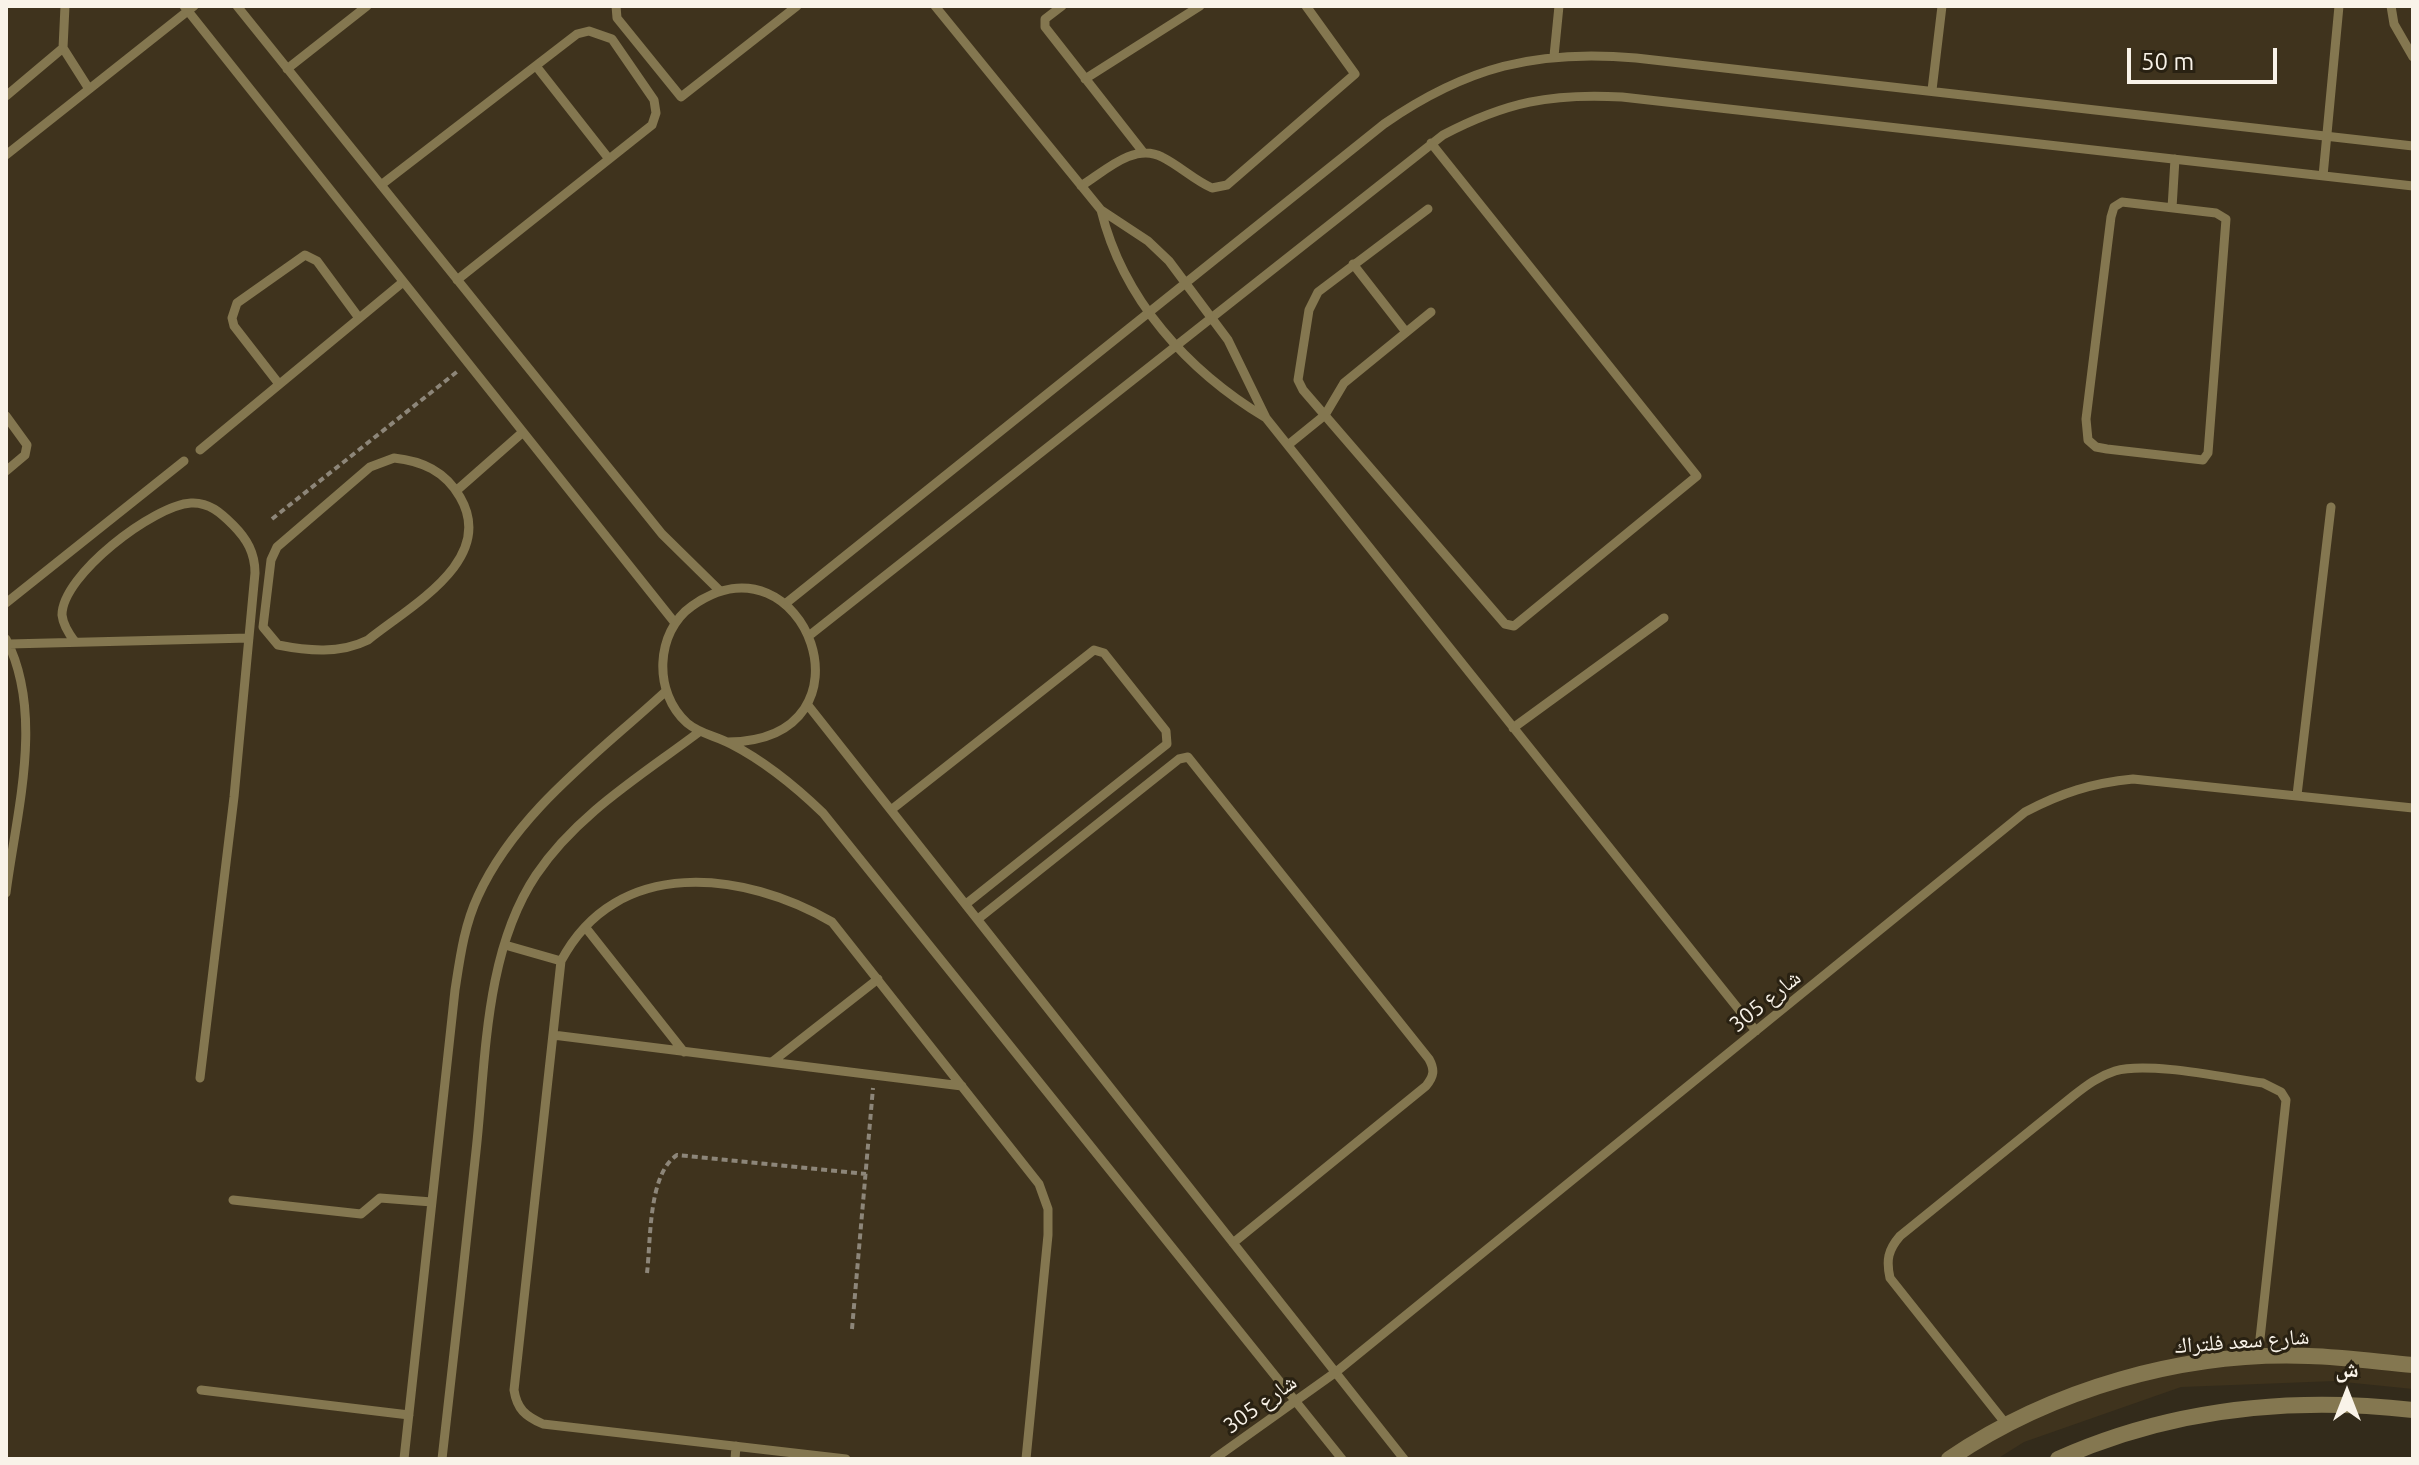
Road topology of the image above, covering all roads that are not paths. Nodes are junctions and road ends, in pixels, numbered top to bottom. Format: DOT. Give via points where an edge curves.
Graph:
graph roads {
  1 [pos="65,6"];
  2 [pos="237,6"];
  3 [pos="367,6"];
  4 [pos="616,6"];
  5 [pos="797,6"];
  6 [pos="935,6"];
  7 [pos="1062,6"];
  8 [pos="1200,6"];
  9 [pos="1306,6"];
  10 [pos="1559,6"];
  11 [pos="1942,6"];
  12 [pos="2339,6"];
  13 [pos="2391,6"];
  14 [pos="188,8"];
  15 [pos="63,48"];
  16 [pos="1554,56"];
  17 [pos="2413,57"];
  18 [pos="536,66"];
  19 [pos="287,69"];
  20 [pos="1085,79"];
  21 [pos="89,89"];
  22 [pos="1932,90"];
  23 [pos="6,96"];
  24 [pos="2327,136"];
  25 [pos="1431,143"];
  26 [pos="2413,146"];
  27 [pos="1143,152"];
  28 [pos="6,155"];
  29 [pos="609,159"];
  30 [pos="2175,159"];
  31 [pos="2323,176"];
  32 [pos="381,185"];
  33 [pos="1081,186"];
  34 [pos="2413,186"];
  35 [pos="2172,208"];
  36 [pos="1428,209"];
  37 [pos="1101,210"];
  38 [pos="1353,264"];
  39 [pos="457,280"];
  40 [pos="403,282"];
  41 [pos="1185,284"];
  42 [pos="1148,311"];
  43 [pos="1431,312"];
  44 [pos="1212,316"];
  45 [pos="359,318"];
  46 [pos="1406,332"];
  47 [pos="1175,346"];
  48 [pos="279,384"];
  49 [pos="1325,415"];
  50 [pos="6,416"];
  51 [pos="1266,418"];
  52 [pos="523,432"];
  53 [pos="1288,445"];
  54 [pos="200,450"];
  55 [pos="184,461"];
  56 [pos="6,471"];
  57 [pos="456,491"];
  58 [pos="2331,507"];
  59 [pos="720,591"];
  60 [pos="6,603"];
  61 [pos="785,604"];
  62 [pos="1664,618"];
  63 [pos="675,623"];
  64 [pos="810,635"];
  65 [pos="249,638"];
  66 [pos="7,642"];
  67 [pos="75,642"];
  68 [pos="666,691"];
  69 [pos="807,704"];
  70 [pos="1513,728"];
  71 [pos="699,732"];
  72 [pos="728,742"];
  73 [pos="2297,795"];
  74 [pos="2413,808"];
  75 [pos="891,810"];
  76 [pos="11,818"];
  77 [pos="6,893"];
  78 [pos="966,904"];
  79 [pos="978,919"];
  80 [pos="586,928"];
  81 [pos="505,945"];
  82 [pos="561,961"];
  83 [pos="878,979"];
  84 [pos="1756,1031"];
  85 [pos="553,1035"];
  86 [pos="684,1052"];
  87 [pos="772,1062"];
  88 [pos="200,1078"];
  89 [pos="962,1086"];
  90 [pos="233,1200"];
  91 [pos="432,1202"];
  92 [pos="1233,1243"];
  93 [pos="2258,1357"];
  94 [pos="2413,1365"];
  95 [pos="1336,1372"];
  96 [pos="201,1390"];
  97 [pos="1295,1401"];
  98 [pos="2413,1410"];
  99 [pos="409,1415"];
  100 [pos="2006,1424"];
  101 [pos="736,1446"];
  102 [pos="809,1457"];
  103 [pos="404,1459"];
  104 [pos="442,1459"];
  105 [pos="735,1459"];
  106 [pos="846,1459"];
  107 [pos="1026,1459"];
  108 [pos="1214,1459"];
  109 [pos="1342,1459"];
  110 [pos="1404,1459"];
  111 [pos="1949,1459"];
  112 [pos="2058,1459"];
  1 -- 15 [label="lane"];
  2 -- 19 [label="lane"];
  3 -- 19 [label="lane"];
  4 -- 5 [label="lane" via="617,18 681,97"];
  6 -- 33 [label="lane"];
  7 -- 20 [label="lane" via="1045,19 1045,27"];
  8 -- 20 [label="lane"];
  9 -- 27 [label="lane" via="1355,74 1220,188"];
  10 -- 16 [label="lane"];
  11 -- 22 [label="lane"];
  12 -- 24 [label="lane"];
  13 -- 17 [label="lane" via="2394,24"];
  14 -- 21 [label="lane"];
  14 -- 40 [label="lane"];
  15 -- 21 [label="lane"];
  15 -- 23 [label="lane"];
  16 -- 22 [label="lane" via="1621,56"];
  16 -- 41 [label="lane" via="1503,64 1421,98"];
  18 -- 29 [label="lane"];
  18 -- 29 [label="lane" via="577,34 589,31 612,39 654,100 656,113 652,125"];
  18 -- 32 [label="lane"];
  19 -- 32 [label="lane"];
  20 -- 27 [label="lane"];
  21 -- 28 [label="lane"];
  22 -- 24 [label="lane"];
  24 -- 26 [label="lane"];
  24 -- 31 [label="lane"];
  25 -- 30 [label="lane" via="1484,113 1575,94"];
  25 -- 44 [label="lane"];
  25 -- 49 [label="lane" via="1694,470 1696,479 1514,626 1505,624"];
  27 -- 33 [label="lane"];
  29 -- 39 [label="lane"];
  30 -- 31 [label="lane"];
  30 -- 35 [label="lane"];
  31 -- 34 [label="lane"];
  32 -- 39 [label="lane"];
  33 -- 37 [label="lane"];
  35 -- 35 [label="lane" via="2122,202 2114,207 2085,429 2096,447 2203,460 2208,453 2228,226 2222,215"];
  36 -- 38 [label="lane"];
  37 -- 41 [label="lane" via="1148,241"];
  37 -- 42 [label="lane" via="1118,264"];
  38 -- 46 [label="lane"];
  38 -- 49 [label="lane" via="1313,299 1298,363 1303,390"];
  39 -- 59 [label="lane" via="662,534"];
  40 -- 45 [label="lane"];
  40 -- 52 [label="lane"];
  41 -- 42 [label="lane"];
  41 -- 44 [label="lane"];
  42 -- 47 [label="lane"];
  42 -- 61 [label="lane"];
  43 -- 46 [label="lane"];
  44 -- 47 [label="lane"];
  44 -- 51 [label="lane" via="1243,365"];
  45 -- 48 [label="lane"];
  45 -- 48 [label="lane" via="317,261 305,255 237,303 234,326"];
  46 -- 49 [label="lane" via="1344,383"];
  47 -- 51 [label="lane" via="1218,386"];
  47 -- 64 [label="lane"];
  48 -- 54 [label="lane"];
  49 -- 53 [label="lane"];
  50 -- 56 [label="lane" via="27,445 25,455"];
  51 -- 53 [label="lane"];
  52 -- 57 [label="lane"];
  52 -- 63 [label="lane"];
  53 -- 70 [label="lane"];
  55 -- 60 [label="lane"];
  57 -- 57 [label="lane" via="468,510 470,530 457,566 368,640 328,650 278,645 268,638 263,627 277,547 370,467 394,458 420,461"];
  58 -- 73 [label="lane"];
  59 -- 61 [label="lane" via="765,593"];
  59 -- 63 [label="lane" via="702,598"];
  61 -- 64 [label="lane"];
  62 -- 70 [label="lane"];
  63 -- 68 [label="lane" via="665,645"];
  64 -- 69 [label="lane" via="817,670"];
  65 -- 67 [label="lane"];
  65 -- 67 [label="lane" via="255,559 243,535 221,513 194,503 146,522 87,569 62,614"];
  65 -- 88 [label="lane"];
  66 -- 67 [label="lane"];
  66 -- 76 [label="lane" via="25,709 24,749"];
  68 -- 71 [label="lane" via="685,721"];
  68 -- 91 [label="lane" via="529,817 477,898 462,943 455,990"];
  69 -- 72 [label="lane" via="774,735"];
  69 -- 75 [label="lane"];
  70 -- 84 [label="lane"];
  71 -- 72 [label="lane"];
  71 -- 81 [label="lane" via="561,842 514,915"];
  72 -- 97 [label="lane" via="779,774 823,813"];
  73 -- 74 [label="lane, شارع 305"];
  73 -- 84 [label="lane, شارع 305" via="2133,779 2059,794 2025,812"];
  75 -- 78 [label="lane"];
  75 -- 78 [label="lane" via="1094,650 1104,653 1166,731 1167,744"];
  76 -- 77 [label="lane"];
  78 -- 79 [label="lane"];
  79 -- 92 [label="lane"];
  79 -- 92 [label="lane" via="1188,757 1429,1059 1434,1068 1426,1086"];
  80 -- 82 [label="lane"];
  80 -- 83 [label="lane" via="632,895 663,884 731,883 798,902 832,922"];
  80 -- 86 [label="lane"];
  81 -- 82 [label="lane"];
  81 -- 104 [label="lane" via="493,999"];
  82 -- 85 [label="lane"];
  83 -- 87 [label="lane"];
  83 -- 89 [label="lane"];
  84 -- 95 [label="lane, شارع 305"];
  85 -- 86 [label="lane"];
  85 -- 101 [label="lane" via="514,1390 517,1405 543,1424"];
  86 -- 87 [label="lane"];
  87 -- 89 [label="lane"];
  89 -- 107 [label="lane" via="1039,1184 1048,1209"];
  90 -- 91 [label="lane" via="361,1214 380,1198"];
  91 -- 99 [label="lane"];
  92 -- 95 [label="lane"];
  93 -- 94 [label="street, شارع سعد فلتراك"];
  93 -- 100 [label="street, شارع سعد فلتراك" via="2181,1365 2093,1388"];
  93 -- 100 [label="lane" via="2286,1100 2263,1083 2144,1067 2118,1070 2073,1096 1890,1248 1890,1278"];
  95 -- 97 [label="lane, شارع 305"];
  95 -- 110 [label="lane"];
  96 -- 99 [label="lane"];
  97 -- 108 [label="lane, شارع 305"];
  97 -- 109 [label="lane"];
  98 -- 112 [label="street" via="2303,1403 2232,1408 2163,1421"];
  99 -- 103 [label="lane"];
  100 -- 111 [label="street, شارع سعد فلتراك"];
  101 -- 102 [label="lane"];
  101 -- 105 [label="lane"];
  102 -- 106 [label="lane"];
}
